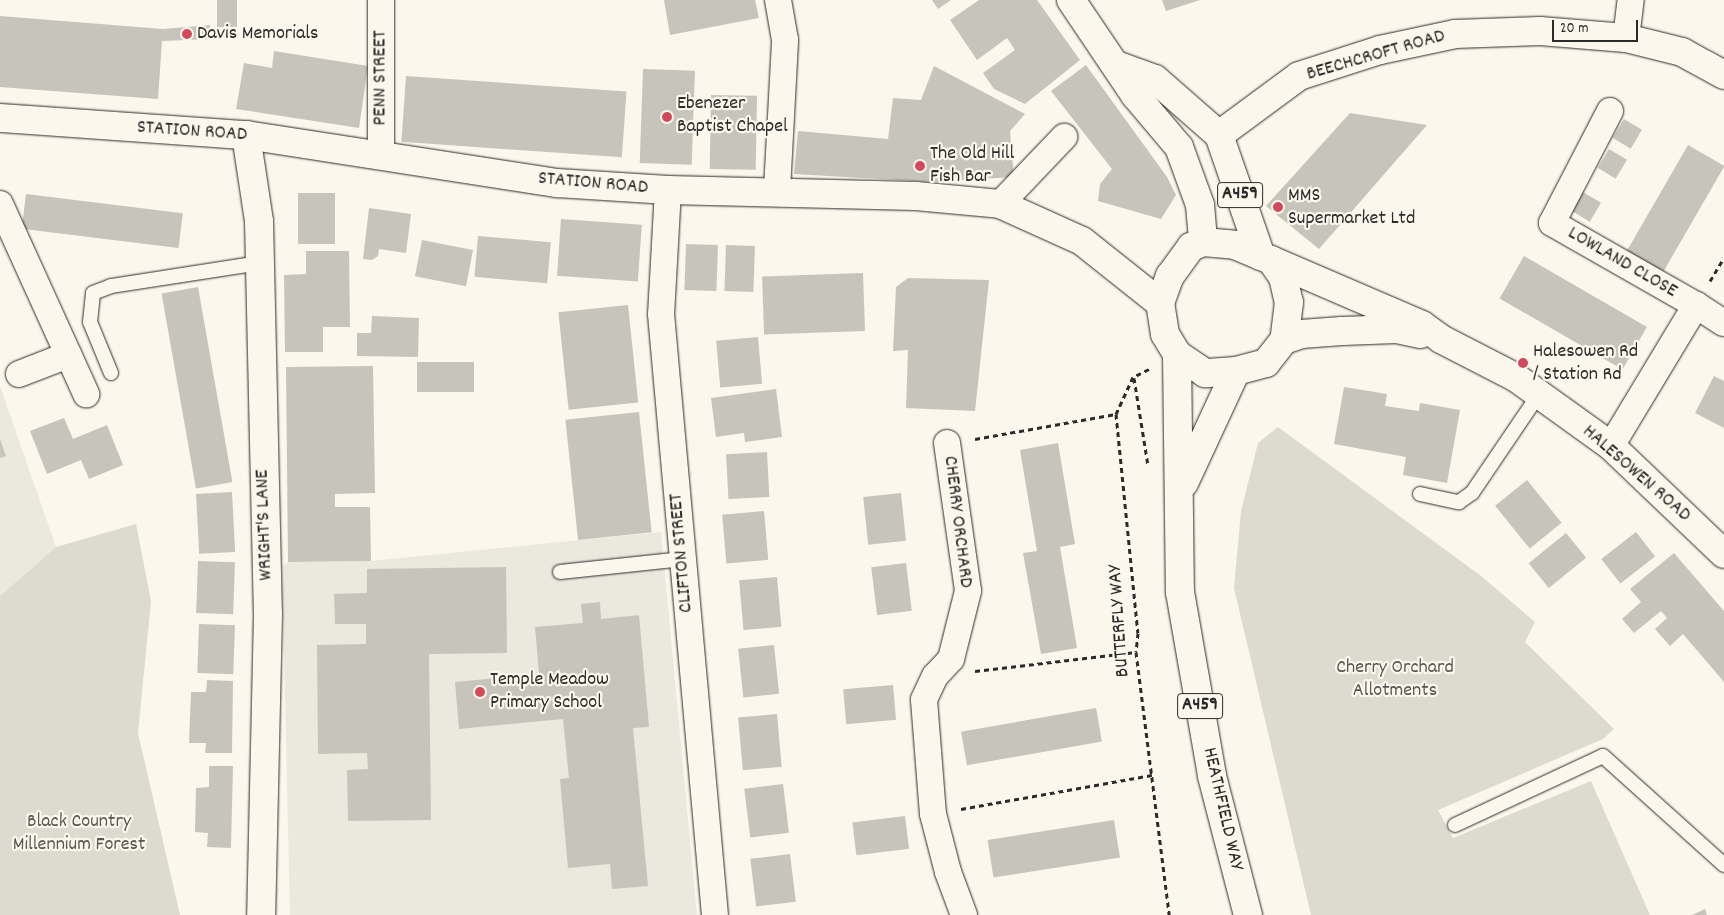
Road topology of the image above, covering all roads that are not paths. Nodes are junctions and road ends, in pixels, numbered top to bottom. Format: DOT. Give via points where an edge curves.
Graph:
graph roads {
  1 [pos="380,0"];
  2 [pos="778,0"];
  3 [pos="1071,0"];
  4 [pos="1631,0"];
  5 [pos="1626,38"];
  6 [pos="1116,65"];
  7 [pos="1724,75"];
  8 [pos="1610,111"];
  9 [pos="0,118"];
  10 [pos="246,135"];
  11 [pos="1219,135"];
  12 [pos="1064,137"];
  13 [pos="381,156"];
  14 [pos="668,190"];
  15 [pos="777,190"];
  16 [pos="0,204"];
  17 [pos="1000,204"];
  18 [pos="1202,242"];
  19 [pos="1266,258"];
  20 [pos="259,263"];
  21 [pos="1160,303"];
  22 [pos="1696,305"];
  23 [pos="1724,323"];
  24 [pos="1441,339"];
  25 [pos="1284,340"];
  26 [pos="1177,354"];
  27 [pos="68,355"];
  28 [pos="1236,372"];
  29 [pos="19,374"];
  30 [pos="111,374"];
  31 [pos="86,394"];
  32 [pos="1539,394"];
  33 [pos="947,443"];
  34 [pos="1611,446"];
  35 [pos="1180,493"];
  36 [pos="1420,494"];
  37 [pos="1724,554"];
  38 [pos="683,558"];
  39 [pos="560,572"];
  40 [pos="1455,825"];
  41 [pos="1724,865"];
  42 [pos="261,915"];
  43 [pos="715,915"];
  44 [pos="964,915"];
  45 [pos="1248,915"];
  1 -- 13 [label="street, PENN STREET"];
  2 -- 15 [label="street" via="785,40"];
  3 -- 6 [label="street"];
  4 -- 5 [label="street"];
  5 -- 7 [label="street, BEECHCROFT ROAD" via="1682,52"];
  5 -- 11 [label="street, BEECHCROFT ROAD" via="1540,31 1455,34 1380,50 1299,76"];
  6 -- 11 [label="street, A459" via="1155,79"];
  6 -- 18 [label="street" via="1135,95 1179,147 1200,205"];
  8 -- 22 [label="street, LOWLAND CLOSE" via="1552,223"];
  9 -- 10 [label="street, STATION ROAD"];
  10 -- 13 [label="street, STATION ROAD"];
  10 -- 20 [label="street, WRIGHT'S LANE" via="258,221"];
  11 -- 19 [label="street, A459"];
  12 -- 17 [label="street"];
  13 -- 14 [label="street, STATION ROAD" via="557,183"];
  14 -- 15 [label="street, STATION ROAD"];
  14 -- 38 [label="street, CLIFTON STREET" via="661,314"];
  15 -- 17 [label="street, STATION ROAD" via="916,196"];
  16 -- 27 [label="street"];
  17 -- 21 [label="street, STATION ROAD" via="1082,241"];
  18 -- 19 [label="street" via="1236,245"];
  18 -- 21 [label="street" via="1191,247 1180,259"];
  19 -- 24 [label="street, HALESOWEN ROAD" via="1422,325"];
  19 -- 25 [label="street, A459" via="1283,277 1289,302"];
  20 -- 30 [label="lane" via="111,286 93,293 90,322"];
  20 -- 42 [label="street, WRIGHT'S LANE" via="268,614"];
  21 -- 26 [label="street, A459" via="1165,334"];
  22 -- 23 [label="street, LOWLAND CLOSE"];
  22 -- 34 [label="street, LOWLAND CLOSE"];
  24 -- 25 [label="street, HALESOWEN ROAD" via="1397,329 1301,334"];
  24 -- 32 [label="street, HALESOWEN ROAD" via="1515,377"];
  25 -- 28 [label="street, A459" via="1266,362"];
  26 -- 28 [label="street, A459" via="1205,373"];
  26 -- 35 [label="street, HEATHFIELD WAY / A459"];
  27 -- 29 [label="street"];
  27 -- 31 [label="street"];
  28 -- 35 [label="street, HEATHFIELD WAY / A459"];
  32 -- 34 [label="street, HALESOWEN ROAD"];
  32 -- 36 [label="lane" via="1472,493 1459,502"];
  33 -- 44 [label="street, CHERRY ORCHARD" via="968,591 951,659 935,676 924,700 933,814 948,872"];
  34 -- 37 [label="street, HALESOWEN ROAD"];
  35 -- 45 [label="street, HEATHFIELD WAY / A459" via="1180,592 1212,776"];
  38 -- 39 [label="lane"];
  38 -- 43 [label="street, CLIFTON STREET"];
  40 -- 41 [label="lane" via="1603,756"];
}
